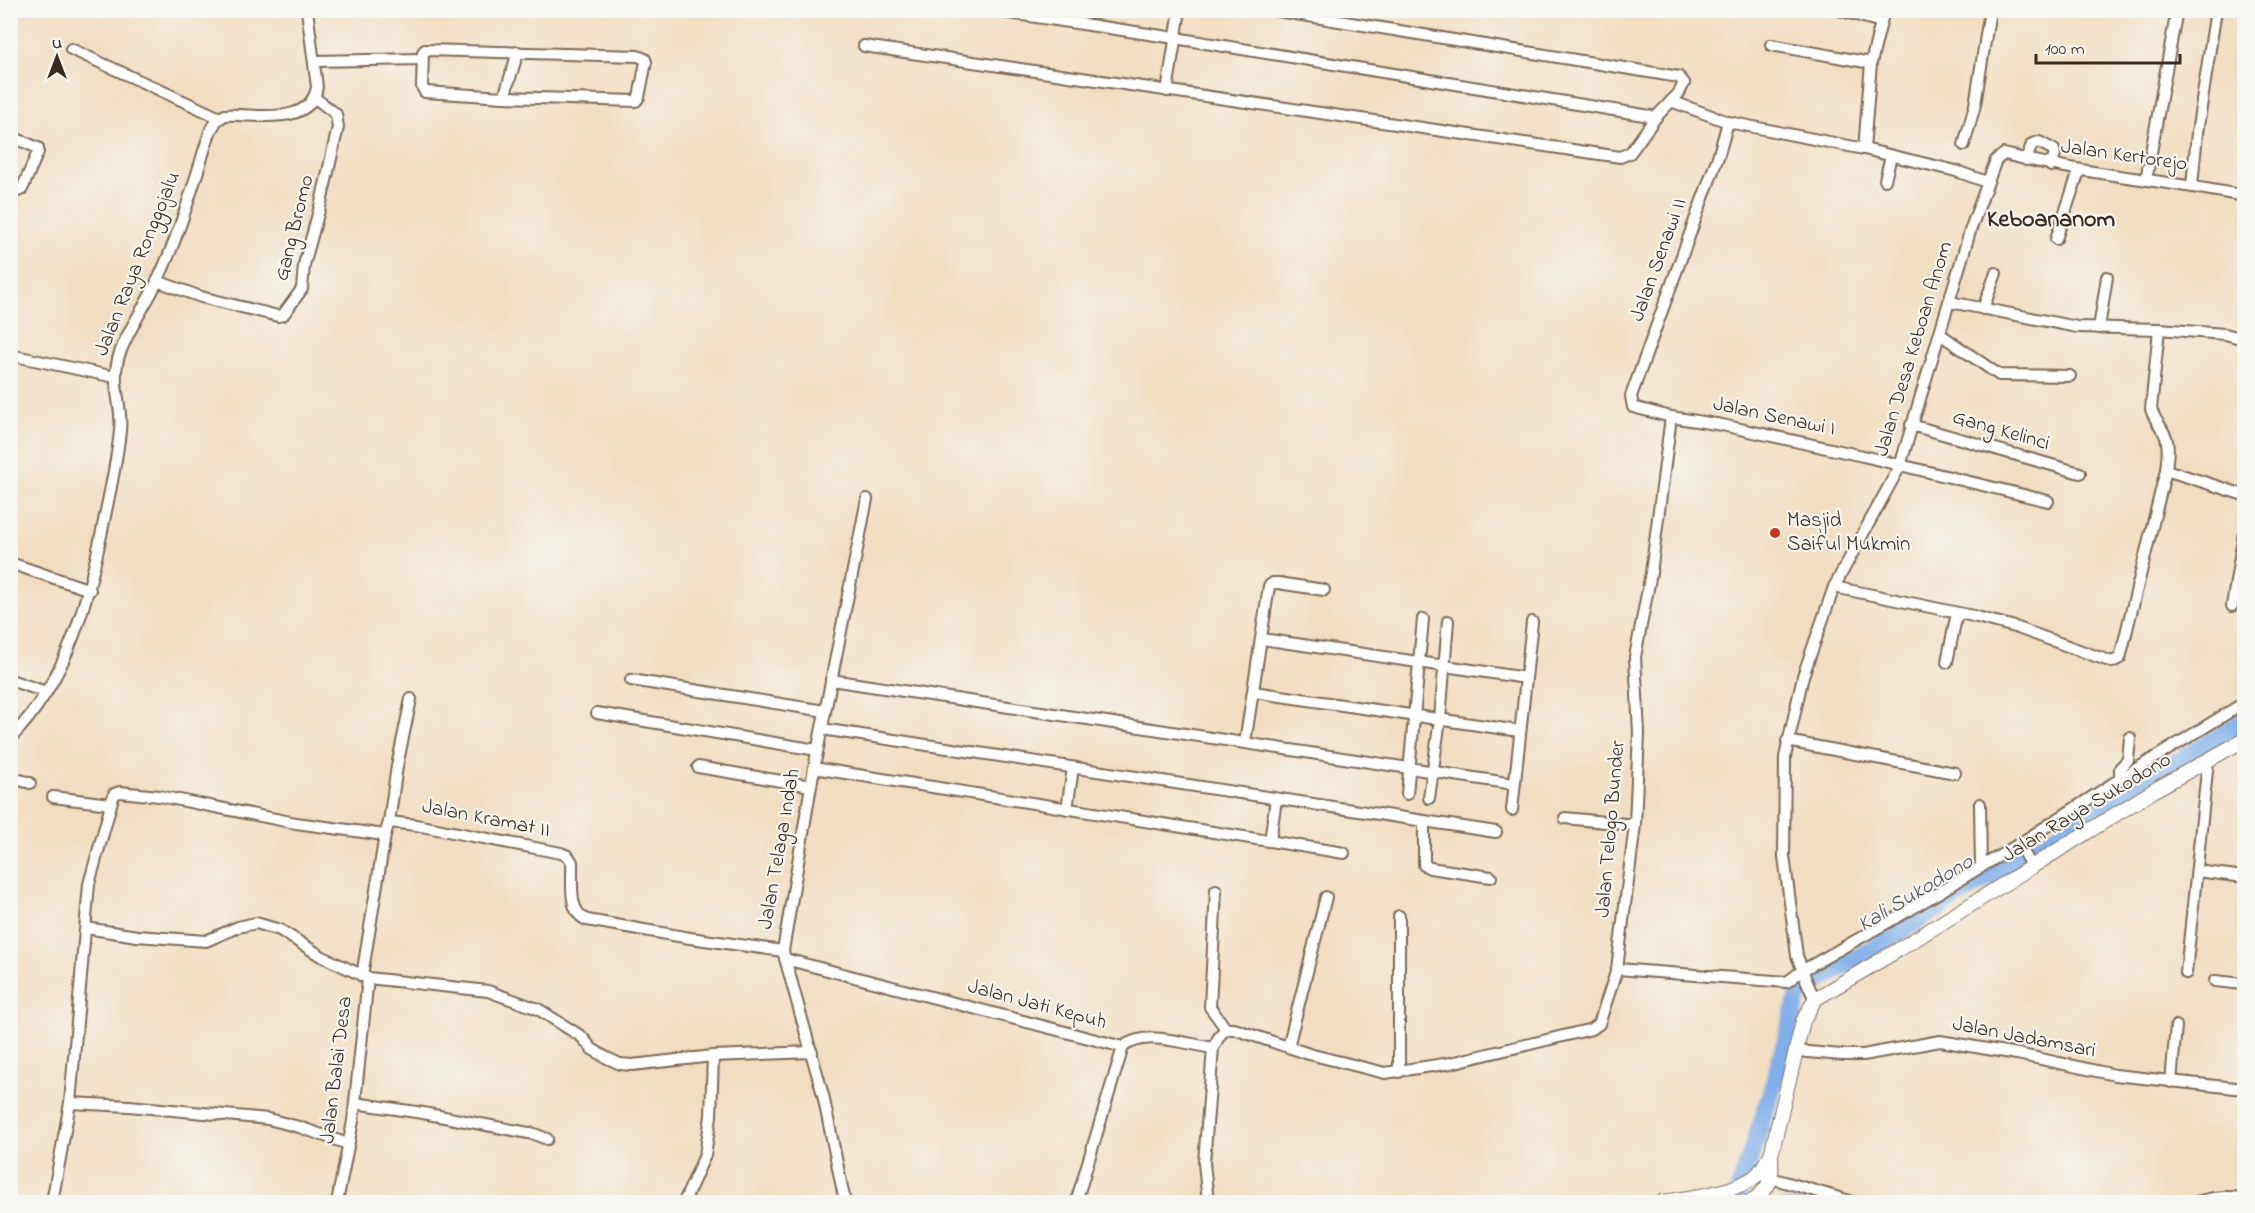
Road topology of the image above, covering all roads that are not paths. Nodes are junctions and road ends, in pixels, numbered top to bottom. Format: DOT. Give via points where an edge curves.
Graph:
graph roads {
  1 [pos="307,10"];
  2 [pos="990,10"];
  3 [pos="1180,10"];
  4 [pos="1272,10"];
  5 [pos="1839,10"];
  6 [pos="1884,10"];
  7 [pos="1990,10"];
  8 [pos="2177,10"];
  9 [pos="2216,10"];
  10 [pos="1881,22"];
  11 [pos="1175,38"];
  12 [pos="1771,45"];
  13 [pos="864,46"];
  14 [pos="71,49"];
  15 [pos="518,52"];
  16 [pos="422,59"];
  17 [pos="314,61"];
  18 [pos="1870,63"];
  19 [pos="1167,92"];
  20 [pos="504,97"];
  21 [pos="315,98"];
  22 [pos="1671,101"];
  23 [pos="1656,117"];
  24 [pos="220,118"];
  25 [pos="1728,122"];
  26 [pos="10,136"];
  27 [pos="1964,145"];
  28 [pos="1864,149"];
  29 [pos="1891,156"];
  30 [pos="1999,156"];
  31 [pos="2026,159"];
  32 [pos="2051,166"];
  33 [pos="2079,171"];
  34 [pos="1885,180"];
  35 [pos="2146,180"];
  36 [pos="1987,182"];
  37 [pos="2192,186"];
  38 [pos="10,189"];
  39 [pos="2244,196"];
  40 [pos="2056,239"];
  41 [pos="1996,273"];
  42 [pos="2107,277"];
  43 [pos="157,281"];
  44 [pos="1950,302"];
  45 [pos="1983,309"];
  46 [pos="2099,328"];
  47 [pos="2159,329"];
  48 [pos="1940,334"];
  49 [pos="2244,339"];
  50 [pos="20,357"];
  51 [pos="2070,376"];
  52 [pos="115,377"];
  53 [pos="1638,409"];
  54 [pos="1671,417"];
  55 [pos="1911,425"];
  56 [pos="1900,466"];
  57 [pos="2166,470"];
  58 [pos="2080,473"];
  59 [pos="2244,495"];
  60 [pos="867,499"];
  61 [pos="2048,501"];
  62 [pos="2244,533"];
  63 [pos="10,563"];
  64 [pos="1834,587"];
  65 [pos="90,590"];
  66 [pos="1324,590"];
  67 [pos="2232,606"];
  68 [pos="1957,613"];
  69 [pos="1424,619"];
  70 [pos="1448,621"];
  71 [pos="1532,622"];
  72 [pos="1262,639"];
  73 [pos="1947,662"];
  74 [pos="1418,663"];
  75 [pos="1444,666"];
  76 [pos="1526,678"];
  77 [pos="10,680"];
  78 [pos="631,680"];
  79 [pos="831,680"];
  80 [pos="46,692"];
  81 [pos="1254,692"];
  82 [pos="411,699"];
  83 [pos="2244,703"];
  84 [pos="825,711"];
  85 [pos="597,713"];
  86 [pos="1414,716"];
  87 [pos="1440,719"];
  88 [pos="822,729"];
  89 [pos="1519,731"];
  90 [pos="2130,738"];
  91 [pos="10,739"];
  92 [pos="2244,740"];
  93 [pos="1787,741"];
  94 [pos="1245,743"];
  95 [pos="817,750"];
  96 [pos="2208,761"];
  97 [pos="698,766"];
  98 [pos="814,768"];
  99 [pos="1073,768"];
  100 [pos="1409,768"];
  101 [pos="1433,772"];
  102 [pos="1955,773"];
  103 [pos="10,777"];
  104 [pos="2120,778"];
  105 [pos="30,783"];
  106 [pos="1514,784"];
  107 [pos="807,786"];
  108 [pos="1407,794"];
  109 [pos="53,797"];
  110 [pos="1429,798"];
  111 [pos="1276,799"];
  112 [pos="110,804"];
  113 [pos="1980,804"];
  114 [pos="1067,809"];
  115 [pos="1512,810"];
  116 [pos="1565,818"];
  117 [pos="389,822"];
  118 [pos="1424,822"];
  119 [pos="1635,825"];
  120 [pos="1496,832"];
  121 [pos="385,835"];
  122 [pos="1270,841"];
  123 [pos="1344,853"];
  124 [pos="2024,854"];
  125 [pos="572,862"];
  126 [pos="1981,867"];
  127 [pos="2197,871"];
  128 [pos="1491,877"];
  129 [pos="2244,877"];
  130 [pos="1216,890"];
  131 [pos="1326,897"];
  132 [pos="1400,916"];
  133 [pos="86,928"];
  134 [pos="784,955"];
  135 [pos="1617,969"];
  136 [pos="1803,970"];
  137 [pos="2186,974"];
  138 [pos="365,977"];
  139 [pos="2215,981"];
  140 [pos="2244,984"];
  141 [pos="1814,997"];
  142 [pos="2176,1026"];
  143 [pos="1226,1029"];
  144 [pos="1123,1047"];
  145 [pos="1288,1047"];
  146 [pos="1213,1048"];
  147 [pos="1797,1051"];
  148 [pos="812,1052"];
  149 [pos="713,1056"];
  150 [pos="1399,1072"];
  151 [pos="2171,1082"];
  152 [pos="2244,1089"];
  153 [pos="70,1103"];
  154 [pos="355,1103"];
  155 [pos="548,1139"];
  156 [pos="348,1144"];
  157 [pos="1771,1155"];
  158 [pos="1753,1177"];
  159 [pos="1772,1178"];
  160 [pos="1719,1196"];
  161 [pos="2244,1199"];
  162 [pos="1752,1202"];
  163 [pos="52,1203"];
  164 [pos="336,1203"];
  165 [pos="684,1203"];
  166 [pos="845,1203"];
  167 [pos="1076,1203"];
  168 [pos="1208,1203"];
  169 [pos="1662,1203"];
  170 [pos="1853,1203"];
  171 [pos="2197,1203"];
  1 -- 17 [label="street"];
  2 -- 11 [label="street"];
  3 -- 11 [label="street"];
  4 -- 22 [label="street" via="1679,77 1683,88"];
  5 -- 10 [label="street"];
  6 -- 10 [label="street"];
  7 -- 27 [label="street" via="1975,105"];
  8 -- 35 [label="street"];
  9 -- 37 [label="street"];
  10 -- 18 [label="street"];
  11 -- 19 [label="street"];
  11 -- 23 [label="street"];
  12 -- 18 [label="street"];
  13 -- 19 [label="street"];
  14 -- 24 [label="street"];
  15 -- 16 [label="street" via="425,50"];
  15 -- 20 [label="street"];
  15 -- 20 [label="street" via="643,57 646,62 639,97 634,102"];
  16 -- 17 [label="street"];
  16 -- 20 [label="street" via="425,92"];
  17 -- 21 [label="street"];
  18 -- 28 [label="street"];
  19 -- 23 [label="street" via="1620,158 1630,153"];
  21 -- 24 [label="street" via="289,115"];
  21 -- 43 [label="street, Gang Bromo" via="336,114 338,127 304,265 302,289 283,315 201,297"];
  22 -- 23 [label="street"];
  22 -- 25 [label="street"];
  24 -- 43 [label="street, Jalan Raya Ronggojalu" via="210,132"];
  25 -- 28 [label="street"];
  25 -- 53 [label="street, Jalan Senawi II" via="1631,396 1633,407"];
  26 -- 38 [label="street" via="38,148 22,189"];
  28 -- 29 [label="street"];
  29 -- 34 [label="street"];
  29 -- 36 [label="street"];
  30 -- 31 [label="street, Jalan Kertorejo"];
  30 -- 36 [label="street, Jalan Desa Keboan Anom"];
  31 -- 32 [label="street, Jalan Kertorejo"];
  31 -- 32 [label="street" via="2032,144 2039,142 2054,150"];
  32 -- 33 [label="street, Jalan Kertorejo"];
  33 -- 35 [label="street, Jalan Kertorejo"];
  33 -- 40 [label="street"];
  35 -- 37 [label="street, Jalan Kertorejo"];
  36 -- 44 [label="street, Jalan Desa Keboan Anom"];
  37 -- 39 [label="street, Jalan Kertorejo"];
  41 -- 45 [label="street"];
  42 -- 46 [label="street"];
  43 -- 52 [label="street, Jalan Raya Ronggojalu" via="119,357"];
  44 -- 45 [label="street"];
  44 -- 48 [label="street, Jalan Desa Keboan Anom"];
  45 -- 46 [label="street"];
  46 -- 47 [label="street"];
  47 -- 49 [label="street"];
  47 -- 57 [label="street" via="2151,409 2168,444"];
  48 -- 51 [label="street" via="1999,375"];
  48 -- 55 [label="street, Jalan Desa Keboan Anom"];
  50 -- 52 [label="street"];
  52 -- 65 [label="street, Jalan Raya Ronggojalu" via="121,429"];
  53 -- 54 [label="street, Jalan Senawi I"];
  54 -- 56 [label="street, Jalan Senawi I"];
  54 -- 119 [label="street, Jalan Telogo Bunder" via="1651,573 1635,657 1639,733"];
  55 -- 56 [label="street, Jalan Desa Keboan Anom"];
  55 -- 58 [label="street, Gang Kelinci"];
  56 -- 61 [label="street, Jalan Senawi I"];
  56 -- 64 [label="street, Jalan Desa Keboan Anom"];
  57 -- 59 [label="street"];
  57 -- 68 [label="street" via="2120,658 2108,661 2015,627"];
  60 -- 79 [label="street, Jalan Telaga Indah"];
  62 -- 67 [label="street"];
  63 -- 65 [label="street"];
  64 -- 68 [label="street"];
  64 -- 93 [label="street, Jalan Desa Keboan Anom" via="1803,676"];
  65 -- 80 [label="street, Jalan Raya Ronggojalu" via="79,625"];
  66 -- 72 [label="street" via="1270,584"];
  68 -- 73 [label="street"];
  69 -- 74 [label="street"];
  70 -- 75 [label="street"];
  71 -- 76 [label="street"];
  72 -- 74 [label="street"];
  72 -- 81 [label="street"];
  74 -- 75 [label="street"];
  74 -- 86 [label="street"];
  75 -- 76 [label="street"];
  75 -- 87 [label="street"];
  76 -- 89 [label="street"];
  77 -- 80 [label="street"];
  78 -- 84 [label="street"];
  79 -- 84 [label="street, Jalan Telaga Indah"];
  79 -- 94 [label="street"];
  80 -- 91 [label="street, Jalan Raya Ronggojalu"];
  81 -- 86 [label="street"];
  81 -- 94 [label="street"];
  82 -- 117 [label="street, Jalan Balai Desa"];
  83 -- 104 [label="street"];
  84 -- 88 [label="street, Jalan Telaga Indah"];
  85 -- 95 [label="street"];
  86 -- 87 [label="street"];
  86 -- 100 [label="street"];
  87 -- 89 [label="street"];
  87 -- 101 [label="street"];
  88 -- 95 [label="street, Jalan Telaga Indah"];
  88 -- 99 [label="street"];
  89 -- 106 [label="street"];
  90 -- 104 [label="street" via="2128,760 2120,768"];
  92 -- 96 [label="main road, Jalan Raya Sukodono"];
  93 -- 102 [label="street"];
  93 -- 136 [label="street, Jalan Desa Keboan Anom" via="1784,856 1797,956"];
  94 -- 100 [label="street"];
  95 -- 98 [label="street, Jalan Telaga Indah"];
  96 -- 124 [label="main road, Jalan Raya Sukodono"];
  96 -- 127 [label="street"];
  97 -- 107 [label="street"];
  98 -- 107 [label="street, Jalan Telaga Indah"];
  98 -- 114 [label="street"];
  99 -- 111 [label="street"];
  99 -- 114 [label="street"];
  100 -- 101 [label="street"];
  100 -- 108 [label="street"];
  101 -- 106 [label="street"];
  101 -- 110 [label="street"];
  103 -- 105 [label="street"];
  104 -- 124 [label="street"];
  106 -- 115 [label="street"];
  107 -- 134 [label="street, Jalan Telaga Indah"];
  109 -- 112 [label="street"];
  111 -- 118 [label="street"];
  111 -- 122 [label="street"];
  112 -- 121 [label="street" via="114,794 120,792 159,796 296,824"];
  112 -- 133 [label="street" via="89,884"];
  113 -- 126 [label="street"];
  114 -- 122 [label="street"];
  116 -- 119 [label="street"];
  117 -- 121 [label="street, Jalan Balai Desa"];
  117 -- 125 [label="street, Jalan Kramat II" via="561,853"];
  118 -- 120 [label="street"];
  118 -- 128 [label="street" via="1424,865"];
  119 -- 135 [label="street, Jalan Telogo Bunder"];
  121 -- 138 [label="street, Jalan Balai Desa"];
  122 -- 123 [label="street"];
  124 -- 126 [label="street"];
  124 -- 141 [label="main road, Jalan Raya Sukodono" via="1898,950"];
  125 -- 134 [label="street, Jalan Jati Kepuh" via="574,909 584,918"];
  126 -- 136 [label="street"];
  127 -- 129 [label="street"];
  127 -- 137 [label="street"];
  130 -- 143 [label="street" via="1210,1007"];
  131 -- 145 [label="street"];
  132 -- 150 [label="street"];
  133 -- 138 [label="street" via="206,941 256,923 280,930"];
  133 -- 153 [label="street"];
  134 -- 144 [label="street, Jalan Jati Kepuh"];
  134 -- 148 [label="street, Jalan Telaga Indah"];
  135 -- 136 [label="street" via="1787,982"];
  135 -- 150 [label="street, Jalan Telogo Bunder" via="1603,1016 1592,1029"];
  136 -- 141 [label="street, Jalan Desa Keboan Anom"];
  138 -- 149 [label="street" via="488,991 510,998 562,1022 592,1049 620,1064"];
  138 -- 154 [label="street, Jalan Balai Desa"];
  139 -- 140 [label="street"];
  141 -- 147 [label="main road" via="1803,1021"];
  142 -- 151 [label="street"];
  143 -- 145 [label="street, Jalan Telogo Bunder"];
  143 -- 146 [label="street"];
  144 -- 146 [label="street" via="1130,1042 1157,1039"];
  144 -- 167 [label="street, Jalan Jati Kepuh"];
  145 -- 150 [label="street, Jalan Telogo Bunder" via="1385,1072"];
  146 -- 168 [label="street" via="1204,1163"];
  147 -- 151 [label="street, Jalan Jadamsari" via="1863,1055 1940,1041"];
  147 -- 157 [label="main road"];
  148 -- 149 [label="street"];
  148 -- 166 [label="street, Jalan Telaga Indah"];
  149 -- 165 [label="street" via="707,1145"];
  151 -- 152 [label="street, Jalan Jadamsari"];
  153 -- 156 [label="street" via="268,1119"];
  153 -- 163 [label="street"];
  154 -- 155 [label="street"];
  154 -- 156 [label="street, Jalan Balai Desa"];
  156 -- 164 [label="street, Jalan Balai Desa"];
  157 -- 158 [label="main road"];
  157 -- 159 [label="main road"];
  158 -- 159 [label="street"];
  158 -- 160 [label="main road"];
  159 -- 162 [label="main road" via="1766,1190"];
  159 -- 170 [label="street"];
  160 -- 169 [label="main road"];
  161 -- 171 [label="street" via="2226,1196"];
}
